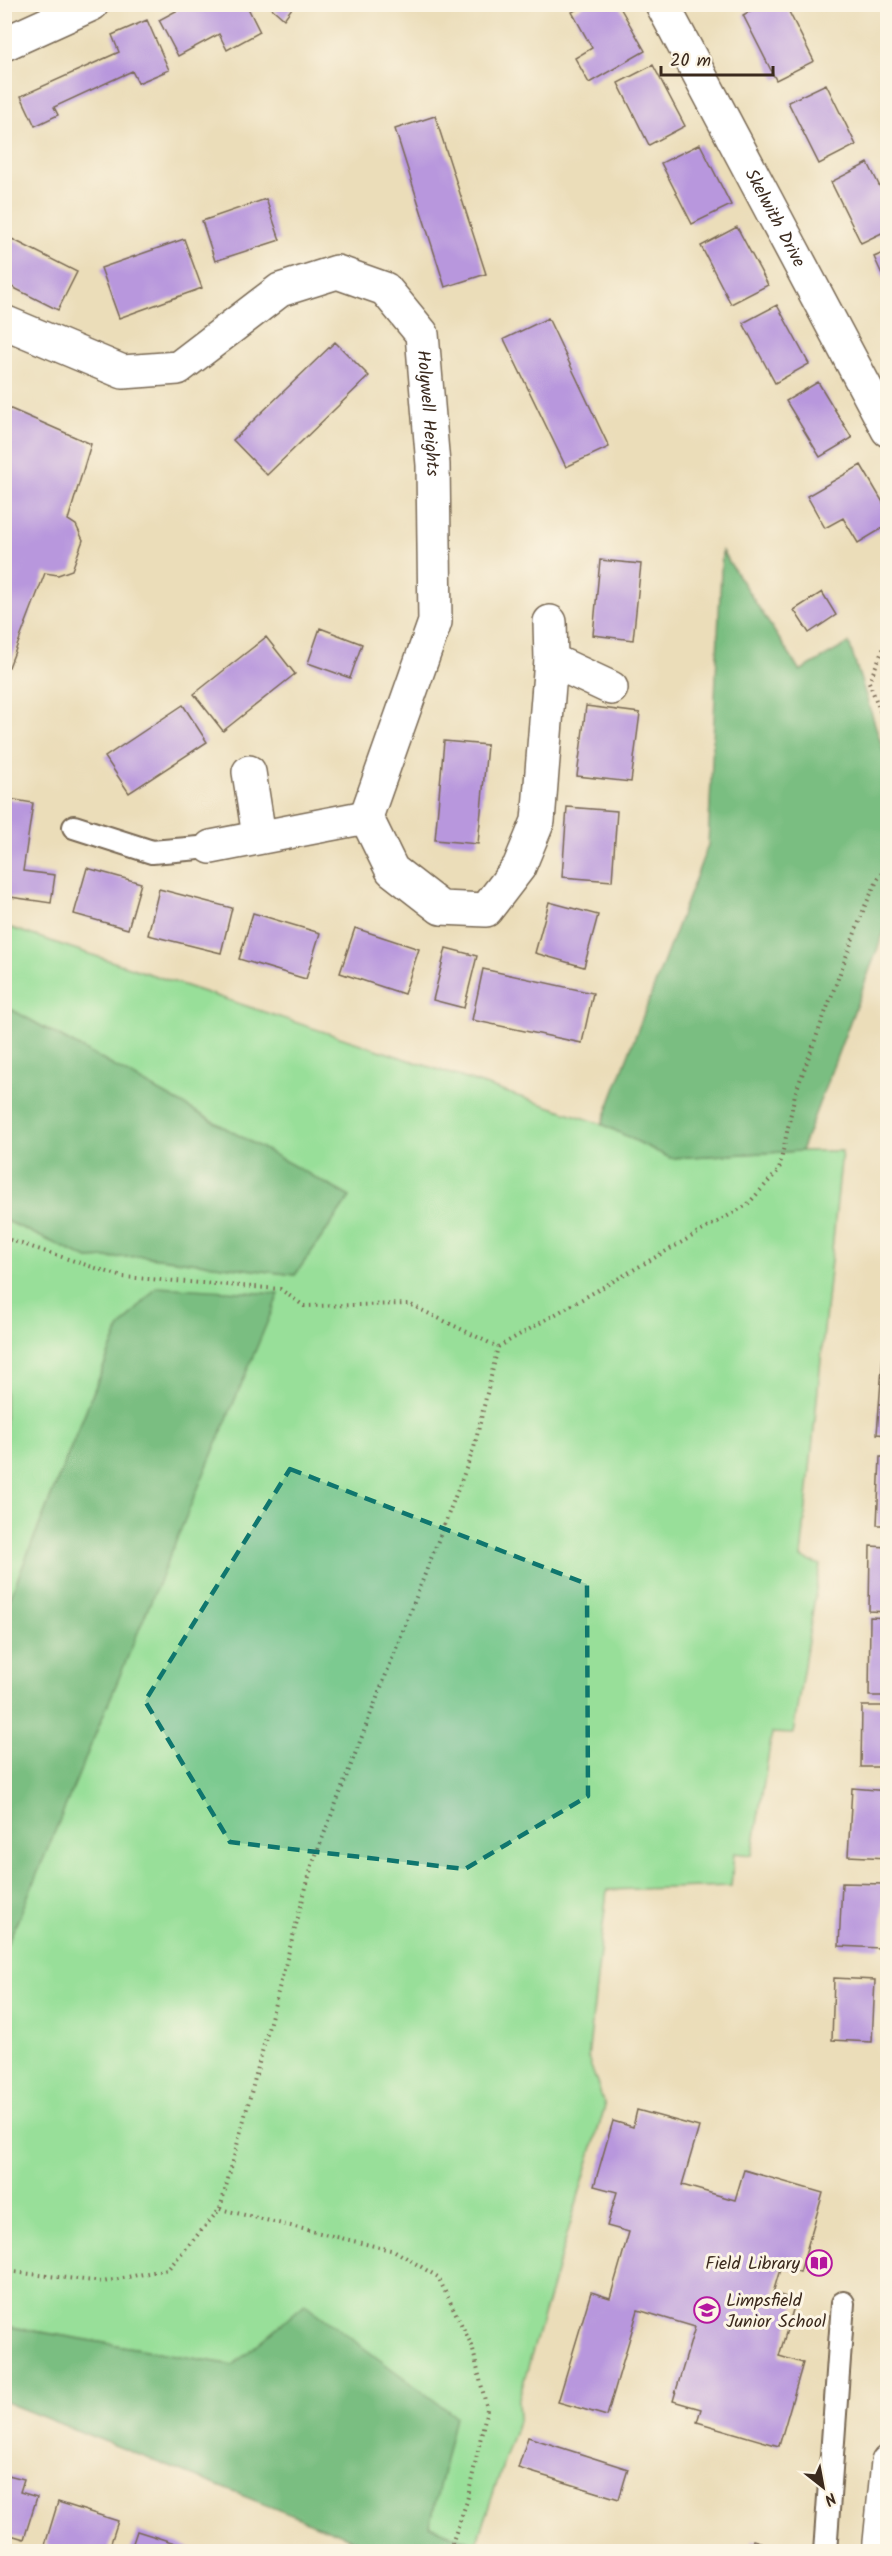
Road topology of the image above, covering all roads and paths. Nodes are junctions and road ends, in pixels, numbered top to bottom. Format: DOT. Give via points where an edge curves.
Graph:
graph roads {
  1 [pos="92,4"];
  2 [pos="674,8"];
  3 [pos="4,44"];
  4 [pos="4,322"];
  5 [pos="888,430"];
  6 [pos="550,622"];
  7 [pos="888,638"];
  8 [pos="551,660"];
  9 [pos="610,688"];
  10 [pos="888,731"];
  11 [pos="249,772"];
  12 [pos="366,817"];
  13 [pos="74,827"];
  14 [pos="259,836"];
  15 [pos="212,847"];
  16 [pos="888,867"];
  17 [pos="4,1238"];
  18 [pos="498,1347"];
  19 [pos="220,2209"];
  20 [pos="4,2271"];
  21 [pos="843,2303"];
  22 [pos="888,2462"];
  23 [pos="449,2552"];
  24 [pos="825,2552"];
  25 [pos="879,2552"];
  1 -- 3 [label="street"];
  2 -- 5 [label="street, Skelwith Drive"];
  4 -- 12 [label="street, Holywell Heights" via="123,372 178,368 280,290 337,272 385,289 422,334 433,465 435,622"];
  6 -- 8 [label="street"];
  7 -- 10 [label="path" via="869,682"];
  8 -- 9 [label="street"];
  8 -- 12 [label="street" via="538,821 519,867 486,910 441,908 392,870"];
  11 -- 14 [label="street"];
  12 -- 14 [label="street"];
  13 -- 15 [label="lane" via="152,852"];
  14 -- 15 [label="street"];
  16 -- 18 [label="path" via="865,906 795,1094 779,1170 747,1205"];
  17 -- 18 [label="path" via="123,1277 280,1289 304,1306 409,1304"];
  18 -- 19 [label="path" via="474,1448 312,1864"];
  19 -- 20 [label="path" via="168,2269 103,2282"];
  19 -- 23 [label="path" via="395,2251 438,2277 472,2346 487,2409 467,2501"];
  21 -- 24 [label="lane"];
  22 -- 25 [label="street"];
}
